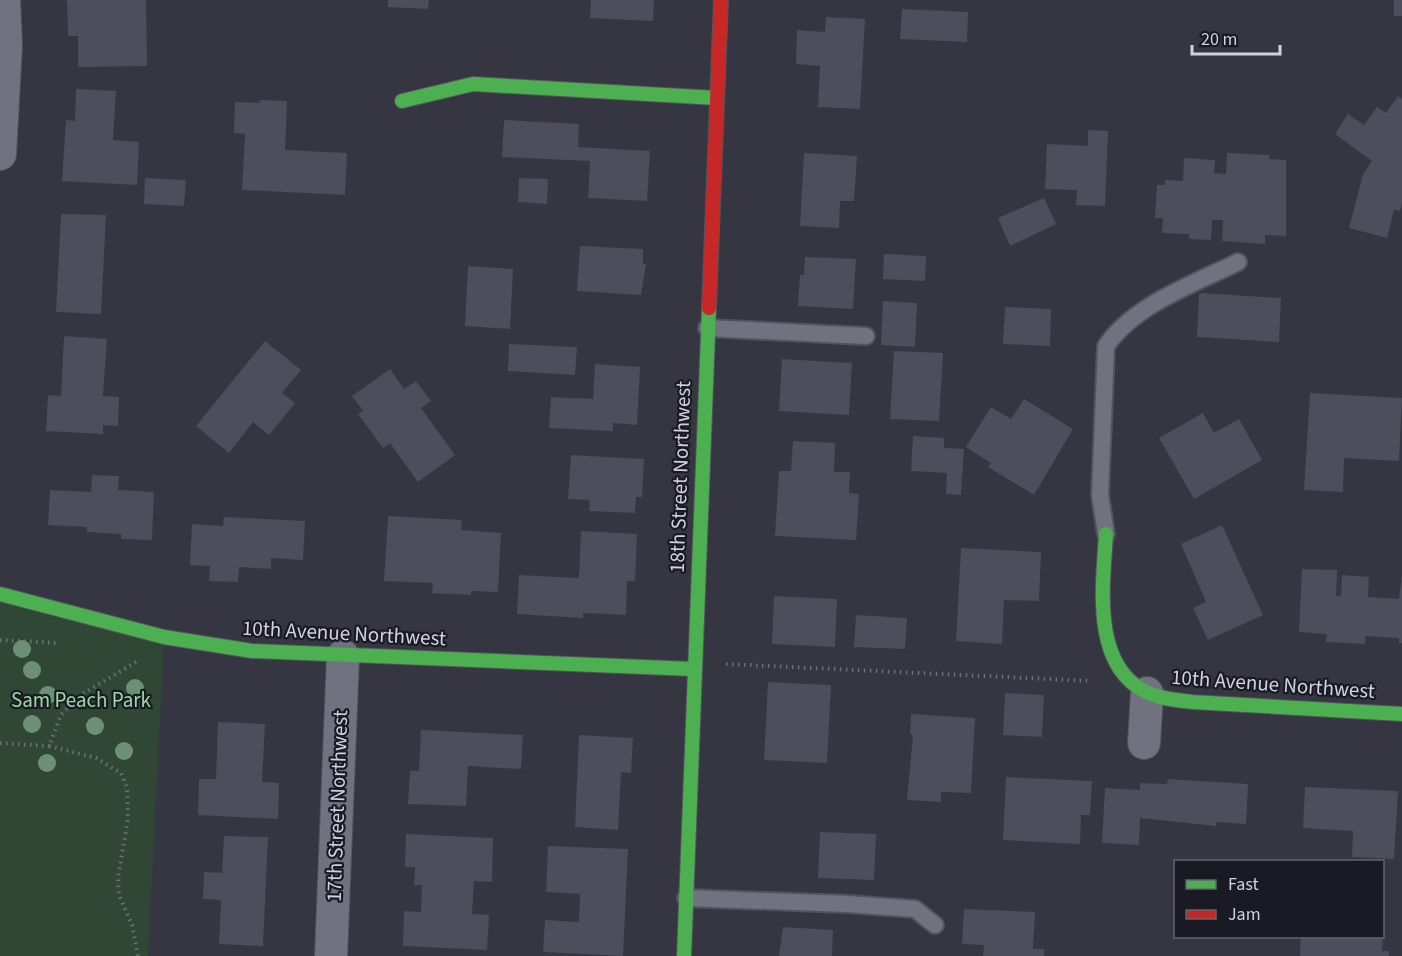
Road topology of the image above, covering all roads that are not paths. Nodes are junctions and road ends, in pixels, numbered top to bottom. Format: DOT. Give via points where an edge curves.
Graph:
graph roads {
  1 [pos="4,0"];
  2 [pos="721,0"];
  3 [pos="717,98"];
  4 [pos="402,101"];
  5 [pos="0,154"];
  6 [pos="1238,262"];
  7 [pos="707,328"];
  8 [pos="866,336"];
  9 [pos="1106,534"];
  10 [pos="0,594"];
  11 [pos="343,656"];
  12 [pos="693,669"];
  13 [pos="1139,688"];
  14 [pos="1402,714"];
  15 [pos="1144,743"];
  16 [pos="686,898"];
  17 [pos="935,925"];
  18 [pos="331,956"];
  19 [pos="684,956"];
  1 -- 5 [label="street" via="6,45"];
  2 -- 3 [label="street, 18th Street Northwest"];
  3 -- 4 [label="street" via="473,84"];
  3 -- 7 [label="street, 18th Street Northwest"];
  6 -- 9 [label="lane" via="1152,305 1117,331 1106,346 1100,495"];
  7 -- 8 [label="lane"];
  7 -- 12 [label="street, 18th Street Northwest"];
  9 -- 13 [label="street" via="1104,610 1110,645 1125,679"];
  10 -- 11 [label="street, 10th Avenue Northwest" via="187,642 252,651"];
  11 -- 12 [label="street, 10th Avenue Northwest"];
  11 -- 18 [label="street, 17th Street Northwest"];
  12 -- 16 [label="street, 18th Street Northwest"];
  13 -- 14 [label="street, 10th Avenue Northwest" via="1192,702"];
  13 -- 15 [label="street"];
  16 -- 17 [label="lane" via="915,909"];
  16 -- 19 [label="street, 18th Street Northwest"];
}
